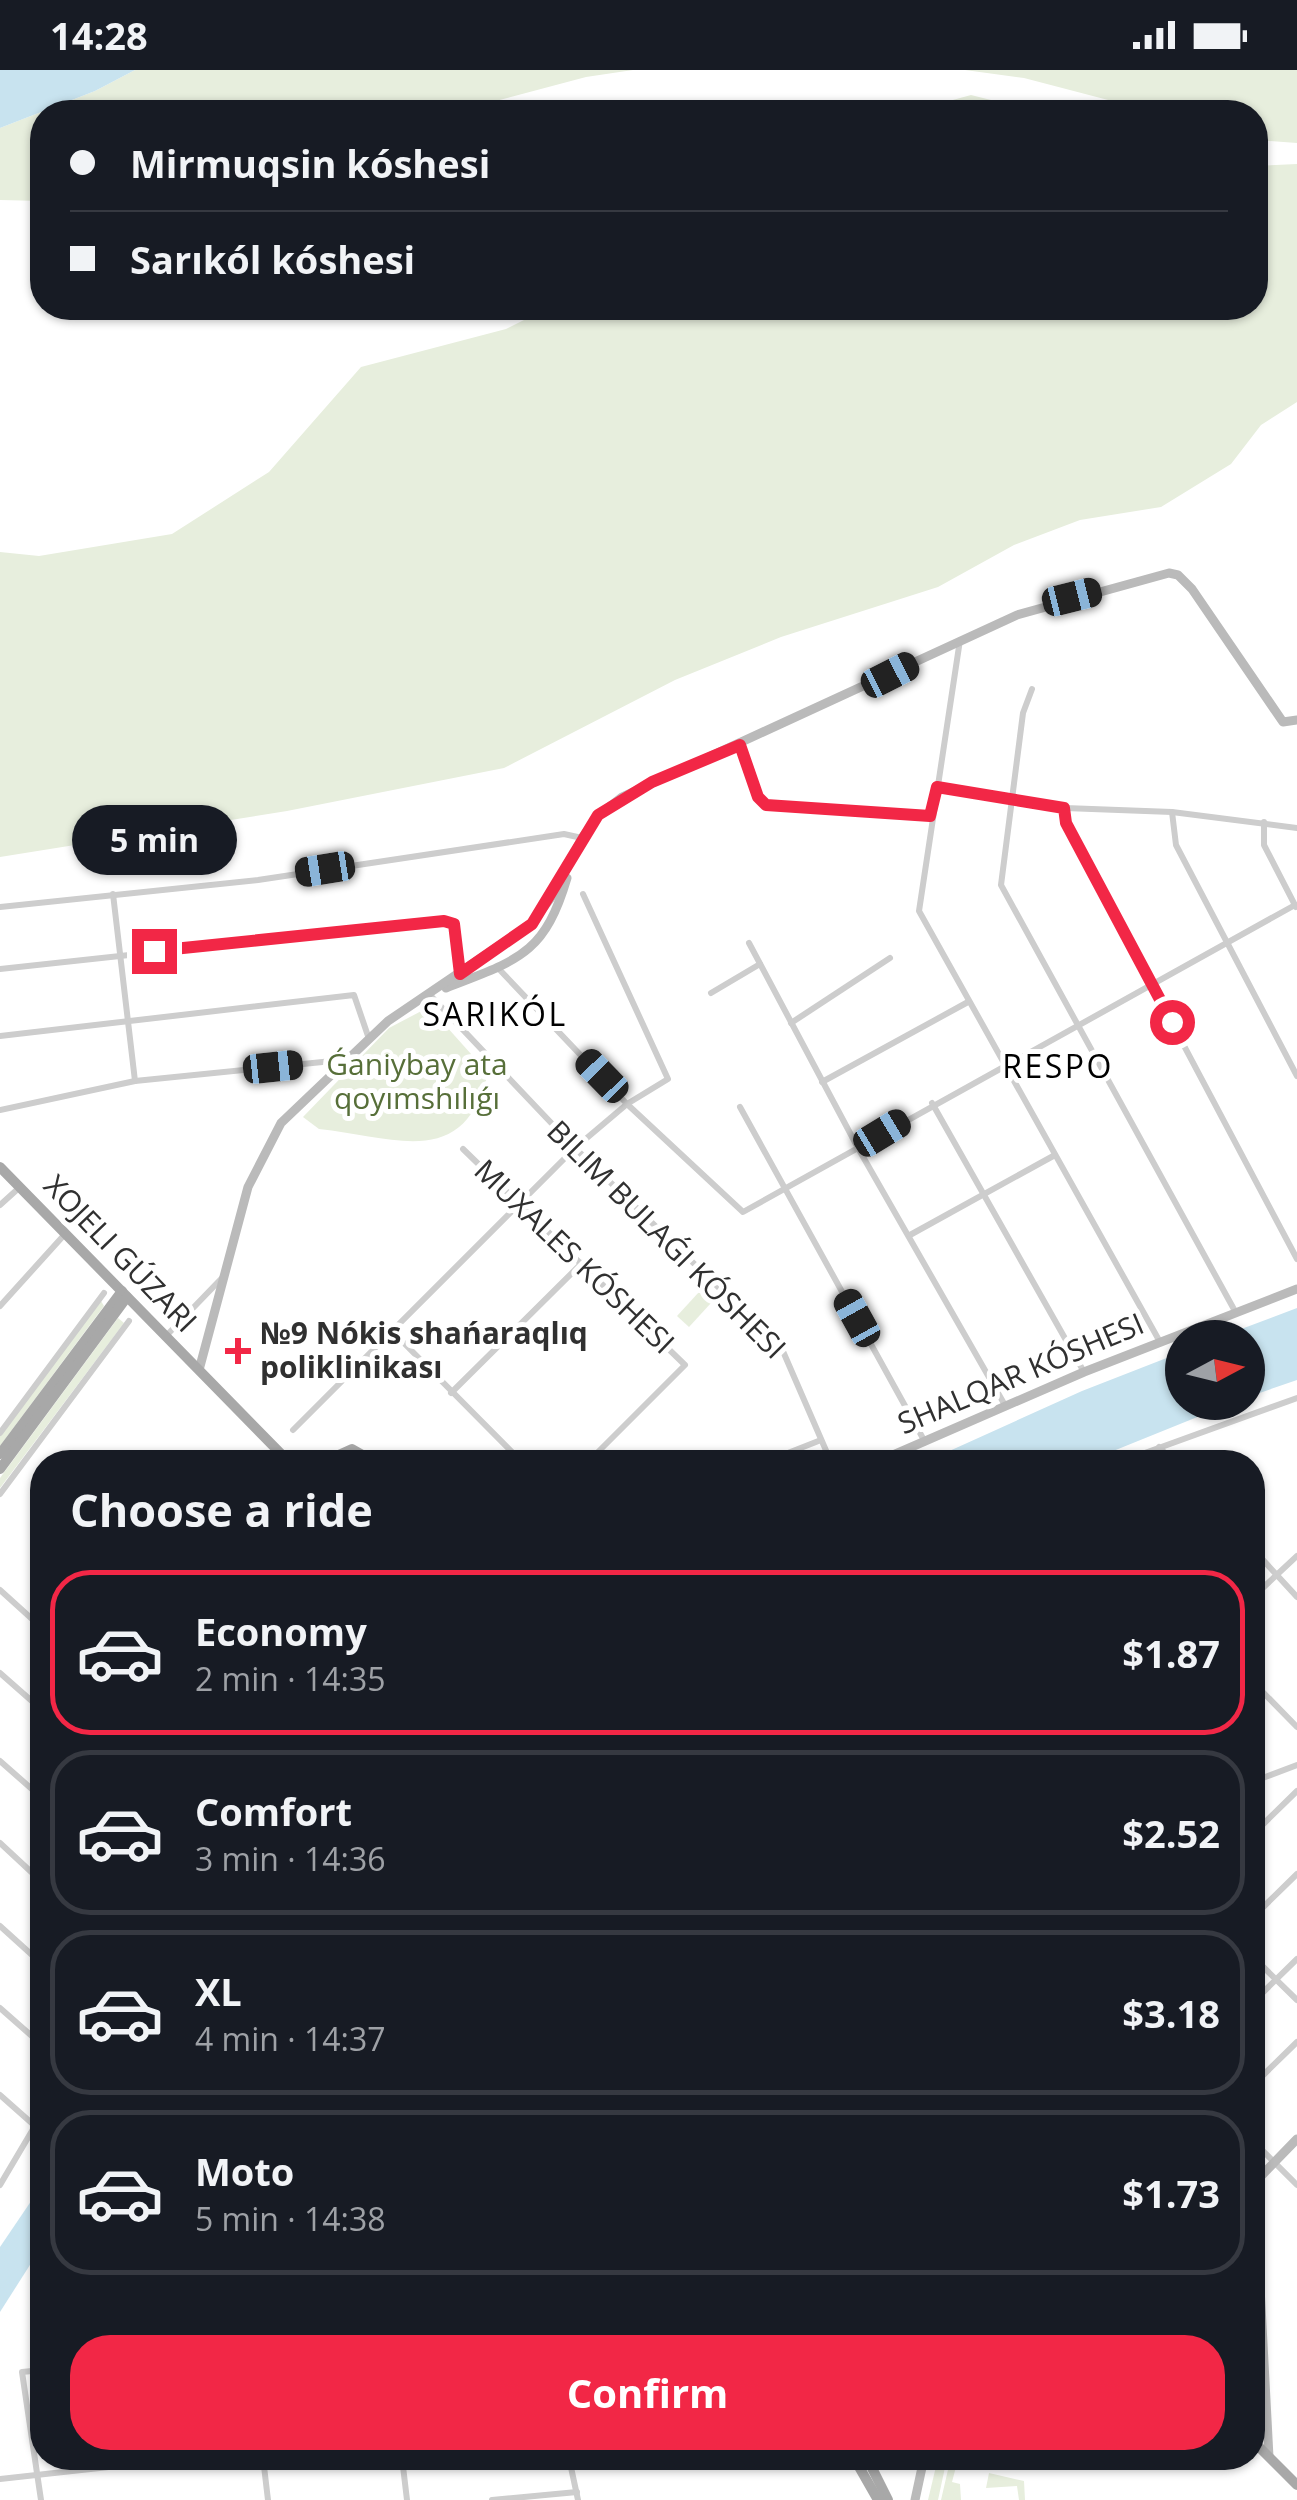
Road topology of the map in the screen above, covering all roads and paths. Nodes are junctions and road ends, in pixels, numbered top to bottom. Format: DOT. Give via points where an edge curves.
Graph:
graph roads {
  1 [pos="960,640"];
  2 [pos="940,649"];
  3 [pos="957,668"];
  4 [pos="1032,689"];
  5 [pos="1297,720"];
  6 [pos="740,745"];
  7 [pos="937,787"];
  8 [pos="1010,799"];
  9 [pos="1064,808"];
  10 [pos="1172,812"];
  11 [pos="930,816"];
  12 [pos="1264,822"];
  13 [pos="1297,828"];
  14 [pos="582,838"];
  15 [pos="572,862"];
  16 [pos="112,894"];
  17 [pos="584,894"];
  18 [pos="1296,906"];
  19 [pos="0,907"];
  20 [pos="1226,942"];
  21 [pos="749,944"];
  22 [pos="117,955"];
  23 [pos="890,958"];
  24 [pos="760,964"];
  25 [pos="497,967"];
  26 [pos="0,970"];
  27 [pos="460,974"];
  28 [pos="1151,983"];
  29 [pos="711,993"];
  30 [pos="430,995"];
  31 [pos="968,1002"];
  32 [pos="126,1019"];
  33 [pos="791,1023"];
  34 [pos="1077,1025"];
  35 [pos="0,1036"];
  36 [pos="368,1036"];
  37 [pos="342,1060"];
  38 [pos="1003,1064"];
  39 [pos="1297,1076"];
  40 [pos="135,1081"];
  41 [pos="822,1082"];
  42 [pos="932,1103"];
  43 [pos="628,1104"];
  44 [pos="740,1107"];
  45 [pos="0,1110"];
  46 [pos="575,1148"];
  47 [pos="858,1148"];
  48 [pos="462,1149"];
  49 [pos="1055,1154"];
  50 [pos="0,1167"];
  51 [pos="20,1187"];
  52 [pos="786,1188"];
  53 [pos="982,1194"];
  54 [pos="521,1204"];
  55 [pos="0,1205"];
  56 [pos="65,1234"];
  57 [pos="910,1235"];
  58 [pos="1297,1258"];
  59 [pos="582,1263"];
  60 [pos="222,1278"];
  61 [pos="1297,1289"];
  62 [pos="104,1293"];
  63 [pos="125,1294"];
  64 [pos="0,1306"];
  65 [pos="1236,1313"];
  66 [pos="129,1321"];
  67 [pos="394,1333"];
  68 [pos="166,1336"];
  69 [pos="1160,1342"];
  70 [pos="198,1370"];
  71 [pos="1084,1372"];
  72 [pos="452,1392"];
  73 [pos="1297,1398"];
  74 [pos="1007,1408"];
  75 [pos="293,1430"];
  76 [pos="0,1432"];
  77 [pos="821,1440"];
  78 [pos="926,1443"];
  79 [pos="1159,1447"];
  80 [pos="33,1450"];
  81 [pos="277,1450"];
  82 [pos="510,1450"];
  83 [pos="600,1450"];
  84 [pos="796,1450"];
  85 [pos="826,1450"];
  86 [pos="908,1450"];
  87 [pos="1151,1450"];
  88 [pos="1162,1450"];
  89 [pos="0,1454"];
  90 [pos="30,1454"];
  91 [pos="0,1469"];
  92 [pos="0,1494"];
  93 [pos="1297,1556"];
  94 [pos="1265,1562"];
  95 [pos="1277,1575"];
  96 [pos="1265,1586"];
  97 [pos="0,1590"];
  98 [pos="1297,1597"];
  99 [pos="30,1617"];
  100 [pos="0,1673"];
  101 [pos="1265,1695"];
  102 [pos="30,1699"];
  103 [pos="1297,1727"];
  104 [pos="0,1761"];
  105 [pos="1297,1765"];
  106 [pos="1265,1777"];
  107 [pos="30,1787"];
  108 [pos="1297,1791"];
  109 [pos="1265,1822"];
  110 [pos="0,1844"];
  111 [pos="30,1871"];
  112 [pos="1297,1874"];
  113 [pos="1265,1905"];
  114 [pos="0,1926"];
  115 [pos="30,1953"];
  116 [pos="1297,1959"];
  117 [pos="1265,1968"];
  118 [pos="1277,1980"];
  119 [pos="1265,1992"];
  120 [pos="1297,2000"];
  121 [pos="0,2008"];
  122 [pos="30,2034"];
  123 [pos="1297,2042"];
  124 [pos="1265,2073"];
  125 [pos="0,2095"];
  126 [pos="30,2122"];
  127 [pos="30,2134"];
  128 [pos="1297,2138"];
  129 [pos="1265,2153"];
  130 [pos="1274,2162"];
  131 [pos="1265,2172"];
  132 [pos="1,2181"];
  133 [pos="1297,2185"];
  134 [pos="30,2371"];
  135 [pos="1265,2391"];
  136 [pos="30,2424"];
  137 [pos="1265,2453"];
  138 [pos="1269,2457"];
  139 [pos="37,2470"];
  140 [pos="89,2470"];
  141 [pos="264,2470"];
  142 [pos="403,2470"];
  143 [pos="572,2470"];
  144 [pos="861,2470"];
  145 [pos="873,2470"];
  146 [pos="922,2470"];
  147 [pos="38,2476"];
  148 [pos="0,2479"];
  149 [pos="1297,2484"];
  150 [pos="578,2496"];
  151 [pos="41,2500"];
  152 [pos="268,2500"];
  153 [pos="407,2500"];
  154 [pos="492,2500"];
  155 [pos="878,2500"];
  156 [pos="888,2500"];
  157 [pos="916,2500"];
  1 -- 2 [label="street"];
  1 -- 3 [label="street"];
  1 -- 5 [label="street" via="1072,597 1178,575 1283,722"];
  2 -- 3 [label="street"];
  2 -- 6 [label="street"];
  3 -- 7 [label="street"];
  4 -- 8 [label="street"];
  6 -- 11 [label="street" via="766,805"];
  6 -- 14 [label="street" via="622,797"];
  7 -- 8 [label="street"];
  7 -- 11 [label="street"];
  8 -- 9 [label="street"];
  8 -- 34 [label="street" via="1002,885"];
  9 -- 10 [label="street"];
  9 -- 28 [label="street"];
  10 -- 12 [label="street"];
  10 -- 20 [label="street" via="1176,845"];
  11 -- 31 [label="street" via="920,912"];
  12 -- 13 [label="street"];
  12 -- 18 [label="street" via="1264,844"];
  14 -- 15 [label="street"];
  14 -- 16 [label="street" via="564,834 258,880"];
  15 -- 25 [label="street" via="541,940"];
  15 -- 27 [label="street" via="532,924"];
  16 -- 19 [label="street"];
  16 -- 22 [label="street"];
  17 -- 43 [label="street" via="668,1079"];
  18 -- 20 [label="street"];
  20 -- 28 [label="street"];
  20 -- 39 [label="street"];
  21 -- 24 [label="street"];
  22 -- 26 [label="street"];
  22 -- 27 [label="street" via="444,921 454,924"];
  22 -- 32 [label="street"];
  23 -- 33 [label="street"];
  24 -- 29 [label="street"];
  24 -- 33 [label="street"];
  25 -- 30 [label="street"];
  25 -- 43 [label="street"];
  27 -- 30 [label="street"];
  28 -- 34 [label="street"];
  28 -- 58 [label="street"];
  30 -- 36 [label="street"];
  30 -- 46 [label="street"];
  31 -- 38 [label="street"];
  31 -- 41 [label="street"];
  32 -- 35 [label="street"];
  32 -- 36 [label="street" via="354,995"];
  32 -- 40 [label="street"];
  33 -- 41 [label="street"];
  34 -- 38 [label="street"];
  34 -- 65 [label="street"];
  36 -- 37 [label="street"];
  37 -- 40 [label="street"];
  37 -- 60 [label="street" via="280,1123 262,1152"];
  38 -- 42 [label="street"];
  38 -- 49 [label="street"];
  40 -- 45 [label="street"];
  41 -- 47 [label="street"];
  42 -- 47 [label="street"];
  42 -- 53 [label="street"];
  43 -- 46 [label="street"];
  43 -- 52 [label="street" via="743,1212"];
  44 -- 52 [label="street"];
  46 -- 54 [label="street"];
  46 -- 77 [label="street" via="782,1349"];
  47 -- 52 [label="street"];
  47 -- 57 [label="street"];
  48 -- 54 [label="street, MUXALES KÓSHESI"];
  49 -- 53 [label="street"];
  49 -- 69 [label="street"];
  50 -- 51 [label="main road"];
  51 -- 55 [label="street"];
  51 -- 56 [label="main road"];
  52 -- 78 [label="street"];
  53 -- 57 [label="street"];
  53 -- 71 [label="street"];
  54 -- 59 [label="street, MUXALES KÓSHESI"];
  54 -- 67 [label="street"];
  56 -- 63 [label="main road"];
  56 -- 64 [label="street"];
  57 -- 74 [label="street"];
  59 -- 72 [label="street"];
  59 -- 83 [label="street, MUXALES KÓSHESI" via="685,1365"];
  60 -- 68 [label="street"];
  60 -- 70 [label="street"];
  61 -- 65 [label="street, SHALQAR KÓSHESI"];
  62 -- 76 [label="street"];
  63 -- 68 [label="main road"];
  63 -- 89 [label="main road"];
  63 -- 91 [label="main road"];
  65 -- 69 [label="street, SHALQAR KÓSHESI"];
  66 -- 80 [label="street"];
  67 -- 72 [label="street"];
  67 -- 75 [label="street"];
  68 -- 70 [label="main road"];
  69 -- 71 [label="street, SHALQAR KÓSHESI"];
  70 -- 81 [label="main road"];
  71 -- 74 [label="street, SHALQAR KÓSHESI"];
  72 -- 82 [label="street"];
  73 -- 79 [label="street"];
  74 -- 78 [label="street, SHALQAR KÓSHESI"];
  77 -- 84 [label="street"];
  77 -- 85 [label="street"];
  78 -- 86 [label="street, SHALQAR KÓSHESI"];
  79 -- 87 [label="street"];
  79 -- 88 [label="street"];
  90 -- 92 [label="street"];
  93 -- 95 [label="street"];
  94 -- 95 [label="street"];
  95 -- 96 [label="street"];
  95 -- 98 [label="street"];
  97 -- 99 [label="street"];
  100 -- 102 [label="street"];
  101 -- 103 [label="street"];
  104 -- 107 [label="street"];
  105 -- 106 [label="street"];
  108 -- 109 [label="street"];
  110 -- 111 [label="street"];
  112 -- 113 [label="street"];
  114 -- 115 [label="street"];
  116 -- 118 [label="street"];
  117 -- 118 [label="street"];
  118 -- 119 [label="street"];
  118 -- 120 [label="street"];
  121 -- 122 [label="street"];
  123 -- 124 [label="street"];
  125 -- 126 [label="street"];
  127 -- 132 [label="street"];
  128 -- 130 [label="street"];
  129 -- 130 [label="street"];
  130 -- 131 [label="street"];
  130 -- 133 [label="street"];
  134 -- 136 [label="street" via="22,2372"];
  135 -- 138 [label="street"];
  137 -- 138 [label="main road"];
  138 -- 149 [label="main road"];
  139 -- 147 [label="street"];
  140 -- 147 [label="street"];
  141 -- 152 [label="street"];
  142 -- 153 [label="street"];
  143 -- 150 [label="street"];
  144 -- 155 [label="main road"];
  145 -- 156 [label="main road"];
  146 -- 157 [label="street"];
  147 -- 148 [label="street"];
  147 -- 151 [label="street"];
  150 -- 154 [label="street"];
}
